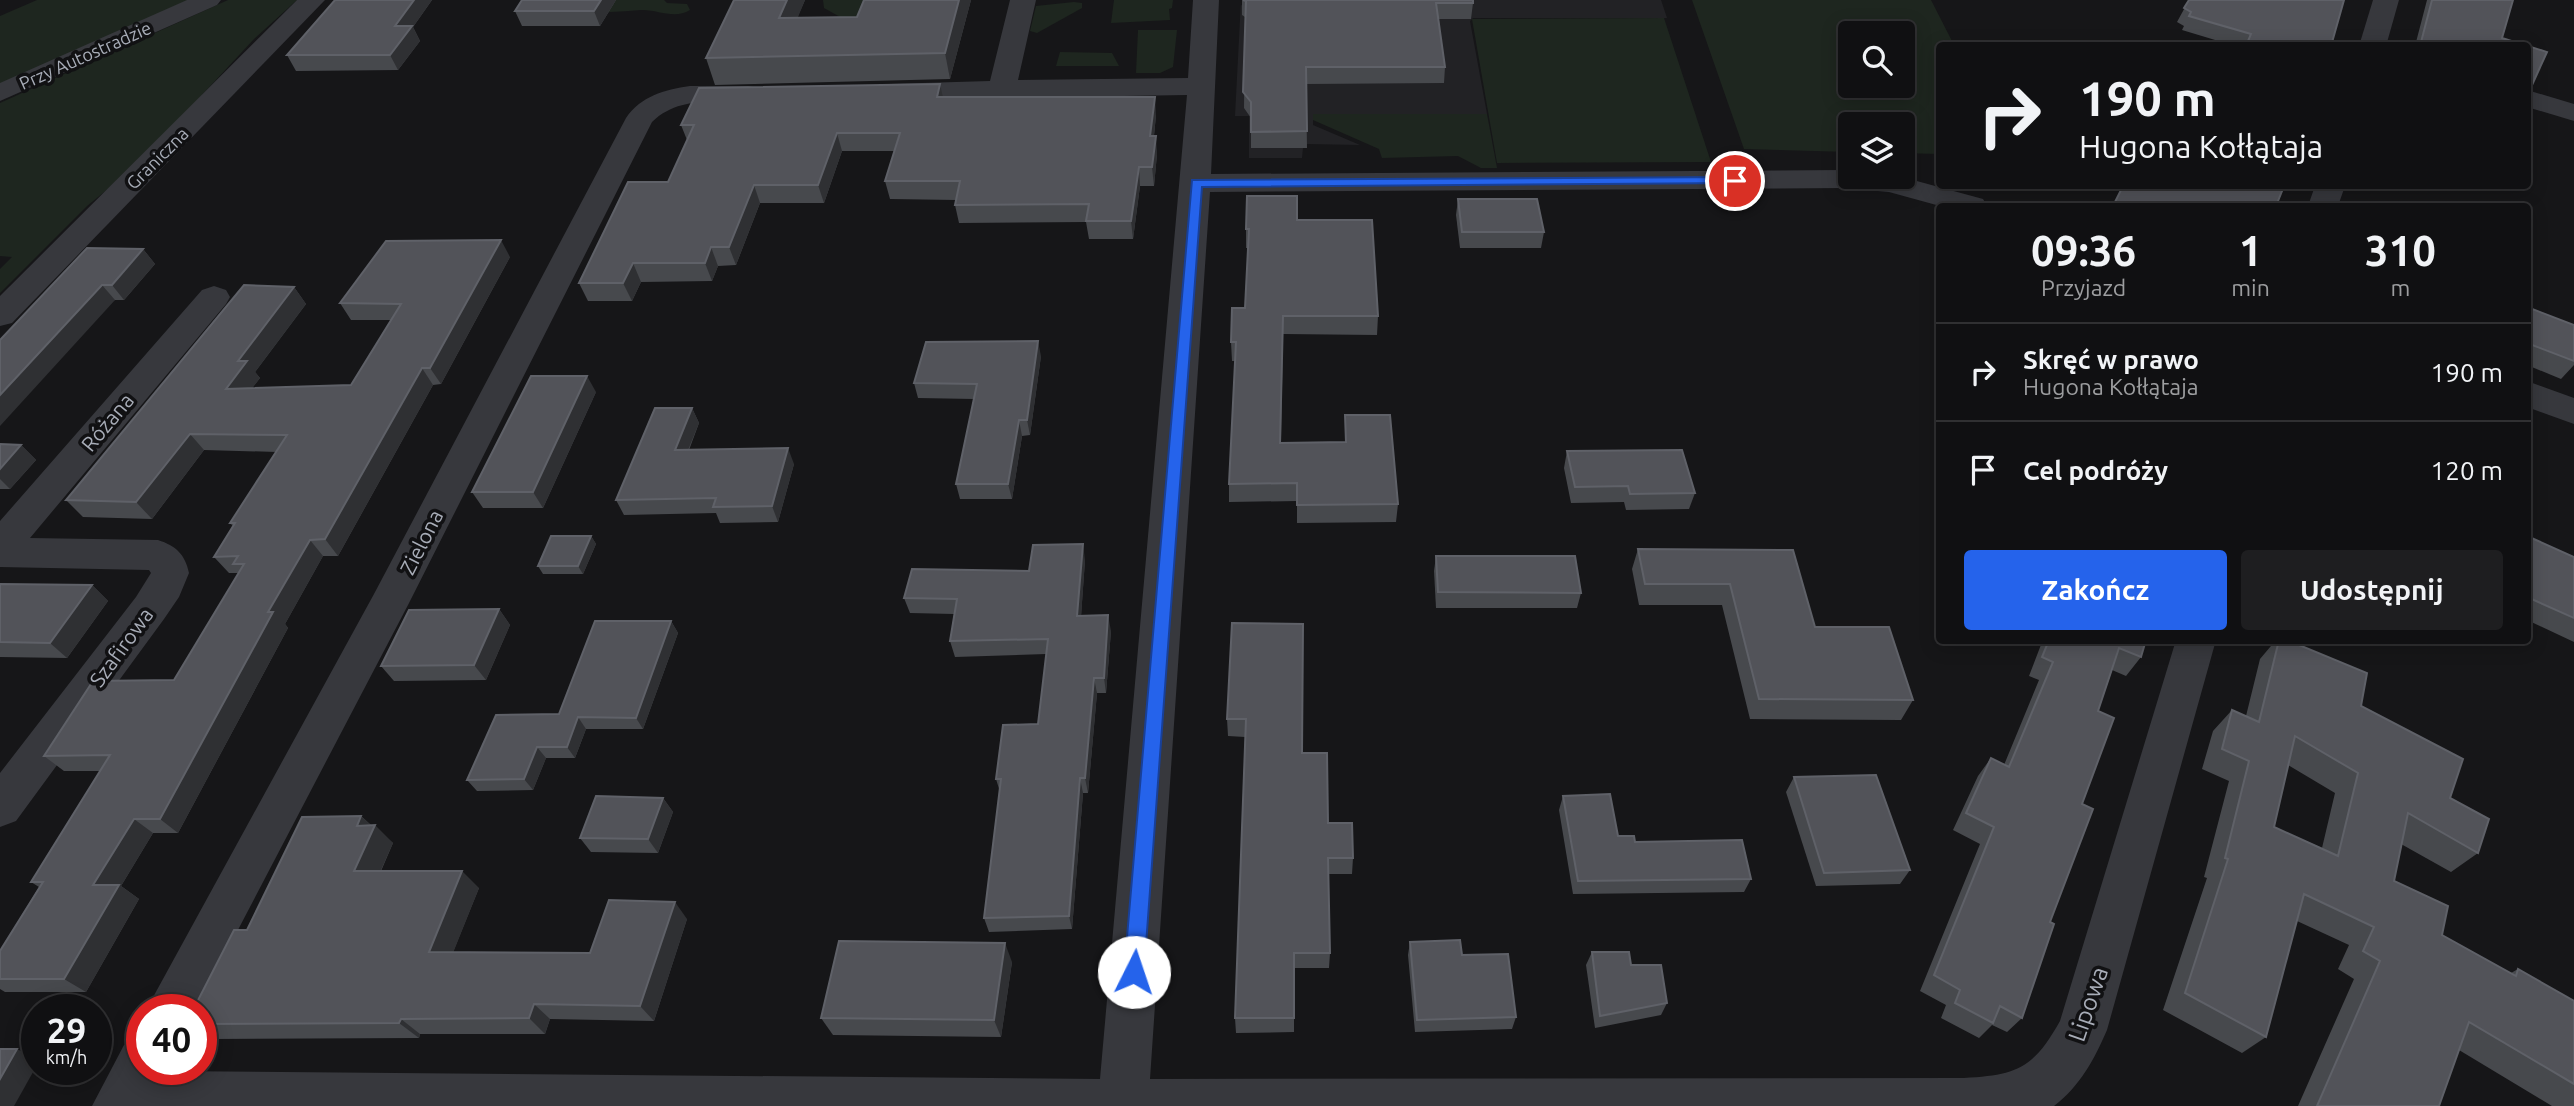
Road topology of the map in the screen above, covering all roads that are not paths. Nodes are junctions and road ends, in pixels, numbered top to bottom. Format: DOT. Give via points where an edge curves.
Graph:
graph roads {
  1 [pos="208,0"];
  2 [pos="312,0"];
  3 [pos="1023,0"];
  4 [pos="1206,0"];
  5 [pos="2386,0"];
  6 [pos="2373,42"];
  7 [pos="1200,86"];
  8 [pos="1002,89"];
  9 [pos="864,92"];
  10 [pos="0,93"];
  11 [pos="768,94"];
  12 [pos="2531,99"];
  13 [pos="2574,113"];
  14 [pos="1196,183"];
  15 [pos="1962,203"];
  16 [pos="214,297"];
  17 [pos="0,315"];
  18 [pos="2531,395"];
  19 [pos="2574,412"];
  20 [pos="0,549"];
  21 [pos="164,586"];
  22 [pos="2195,644"];
  23 [pos="0,807"];
  24 [pos="179,994"];
  25 [pos="128,1088"];
  26 [pos="1123,1106"];
  1 -- 10 [label="street, Przy Autostradzie"];
  2 -- 17 [label="street, Graniczna"];
  3 -- 8 [label="street"];
  4 -- 7 [label="street"];
  5 -- 6 [label="street"];
  7 -- 8 [label="street"];
  7 -- 14 [label="street"];
  8 -- 9 [label="street"];
  11 -- 24 [label="street, Zielona" via="685,96 654,104 640,118 394,593"];
  12 -- 13 [label="street"];
  14 -- 15 [label="street" via="1856,180 1914,188"];
  14 -- 26 [label="street"];
  16 -- 20 [label="street, Różana"];
  18 -- 19 [label="street"];
  20 -- 21 [label="street, Różana" via="158,555 168,563 170,573"];
  21 -- 23 [label="street, Szafirowa"];
  22 -- 26 [label="street, Lipowa" via="2082,1030 2056,1075 2015,1099 1964,1104"];
  25 -- 26 [label="street, Lipowa"];
}
